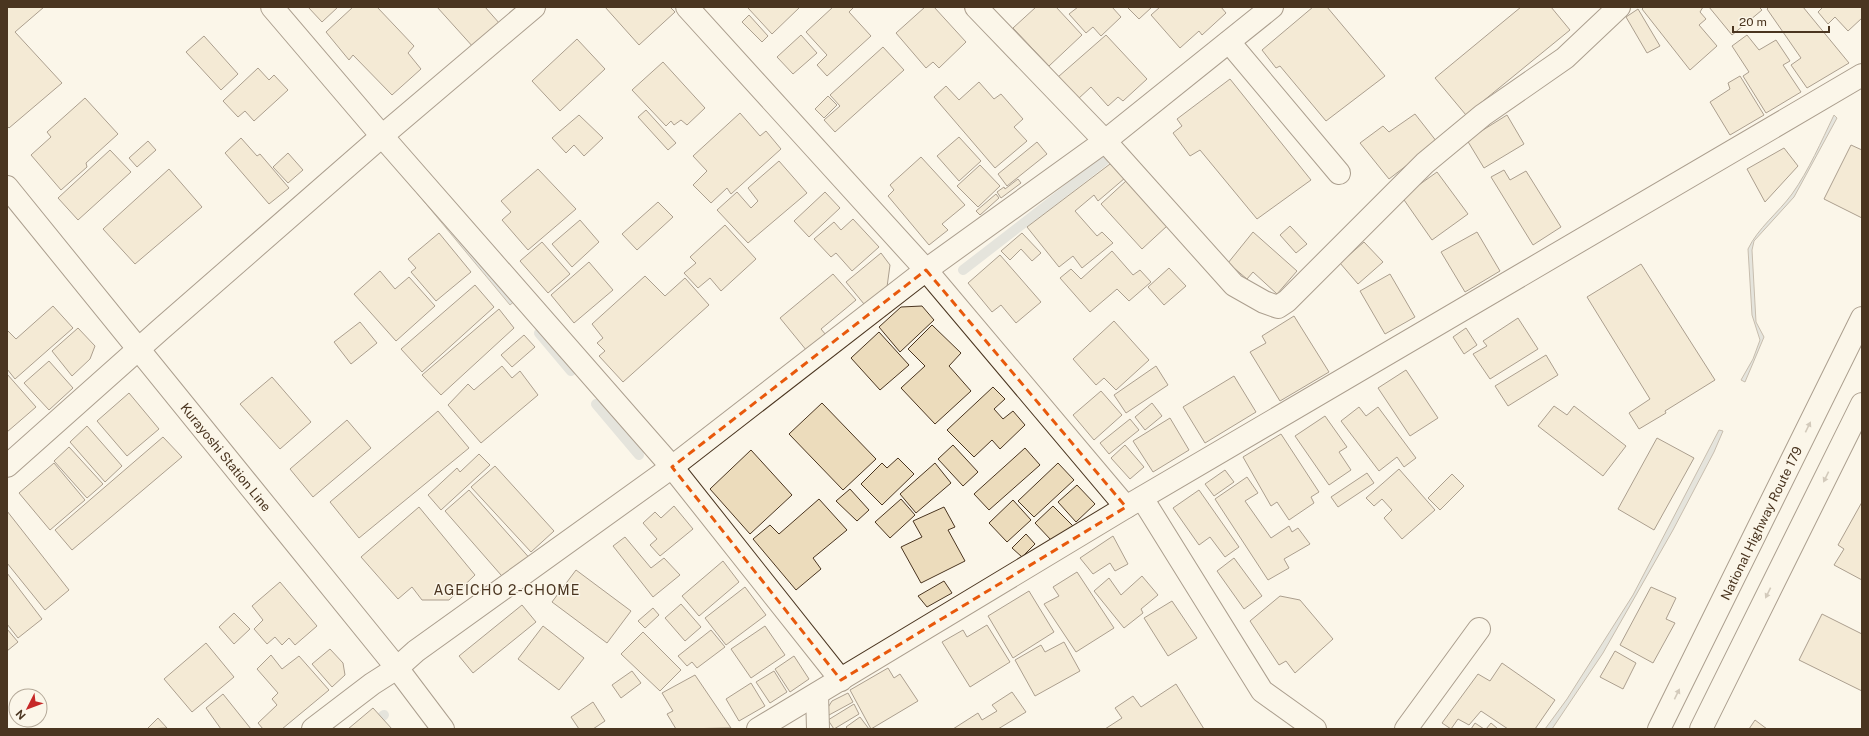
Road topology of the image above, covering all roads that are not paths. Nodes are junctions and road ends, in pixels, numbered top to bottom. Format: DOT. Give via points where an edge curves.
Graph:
graph roads {
  1 [pos="272,7"];
  2 [pos="534,7"];
  3 [pos="687,7"];
  4 [pos="976,7"];
  5 [pos="1272,7"];
  6 [pos="1618,7"];
  7 [pos="1229,42"];
  8 [pos="1862,75"];
  9 [pos="382,136"];
  10 [pos="1105,141"];
  11 [pos="1339,174"];
  12 [pos="7,187"];
  13 [pos="926,270"];
  14 [pos="1862,318"];
  15 [pos="139,350"];
  16 [pos="1862,404"];
  17 [pos="7,466"];
  18 [pos="672,467"];
  19 [pos="1134,503"];
  20 [pos="1479,629"];
  21 [pos="397,668"];
  22 [pos="840,680"];
  23 [pos="817,694"];
  24 [pos="313,729"];
  25 [pos="443,729"];
  26 [pos="758,729"];
  27 [pos="818,729"];
  28 [pos="1315,729"];
  29 [pos="1406,729"];
  30 [pos="1659,729"];
  31 [pos="1701,729"];
  1 -- 9 [label="main road"];
  2 -- 9 [label="main road"];
  3 -- 13 [label="main road"];
  4 -- 10 [label="main road"];
  5 -- 7 [label="main road"];
  6 -- 10 [label="main road" via="1565,58 1482,115 1425,163 1287,301 1278,307 1234,285"];
  7 -- 10 [label="main road"];
  7 -- 11 [label="main road"];
  8 -- 19 [label="main road"];
  9 -- 15 [label="main road"];
  9 -- 18 [label="main road"];
  10 -- 13 [label="main road"];
  12 -- 15 [label="main road, Kurayoshi Station Line"];
  13 -- 18 [label="main road"];
  13 -- 19 [label="main road"];
  30 -- 14 [label="main road, National Highway Route 179, one-way"];
  15 -- 17 [label="main road"];
  15 -- 21 [label="main road, Kurayoshi Station Line"];
  16 -- 31 [label="main road, one-way"];
  18 -- 21 [label="main road"];
  18 -- 22 [label="main road"];
  19 -- 22 [label="main road"];
  19 -- 28 [label="main road" via="1262,692"];
  20 -- 29 [label="main road"];
  21 -- 24 [label="main road"];
  21 -- 25 [label="main road, Kurayoshi Station Line"];
  22 -- 23 [label="main road"];
  23 -- 26 [label="main road"];
  23 -- 27 [label="main road"];
}
